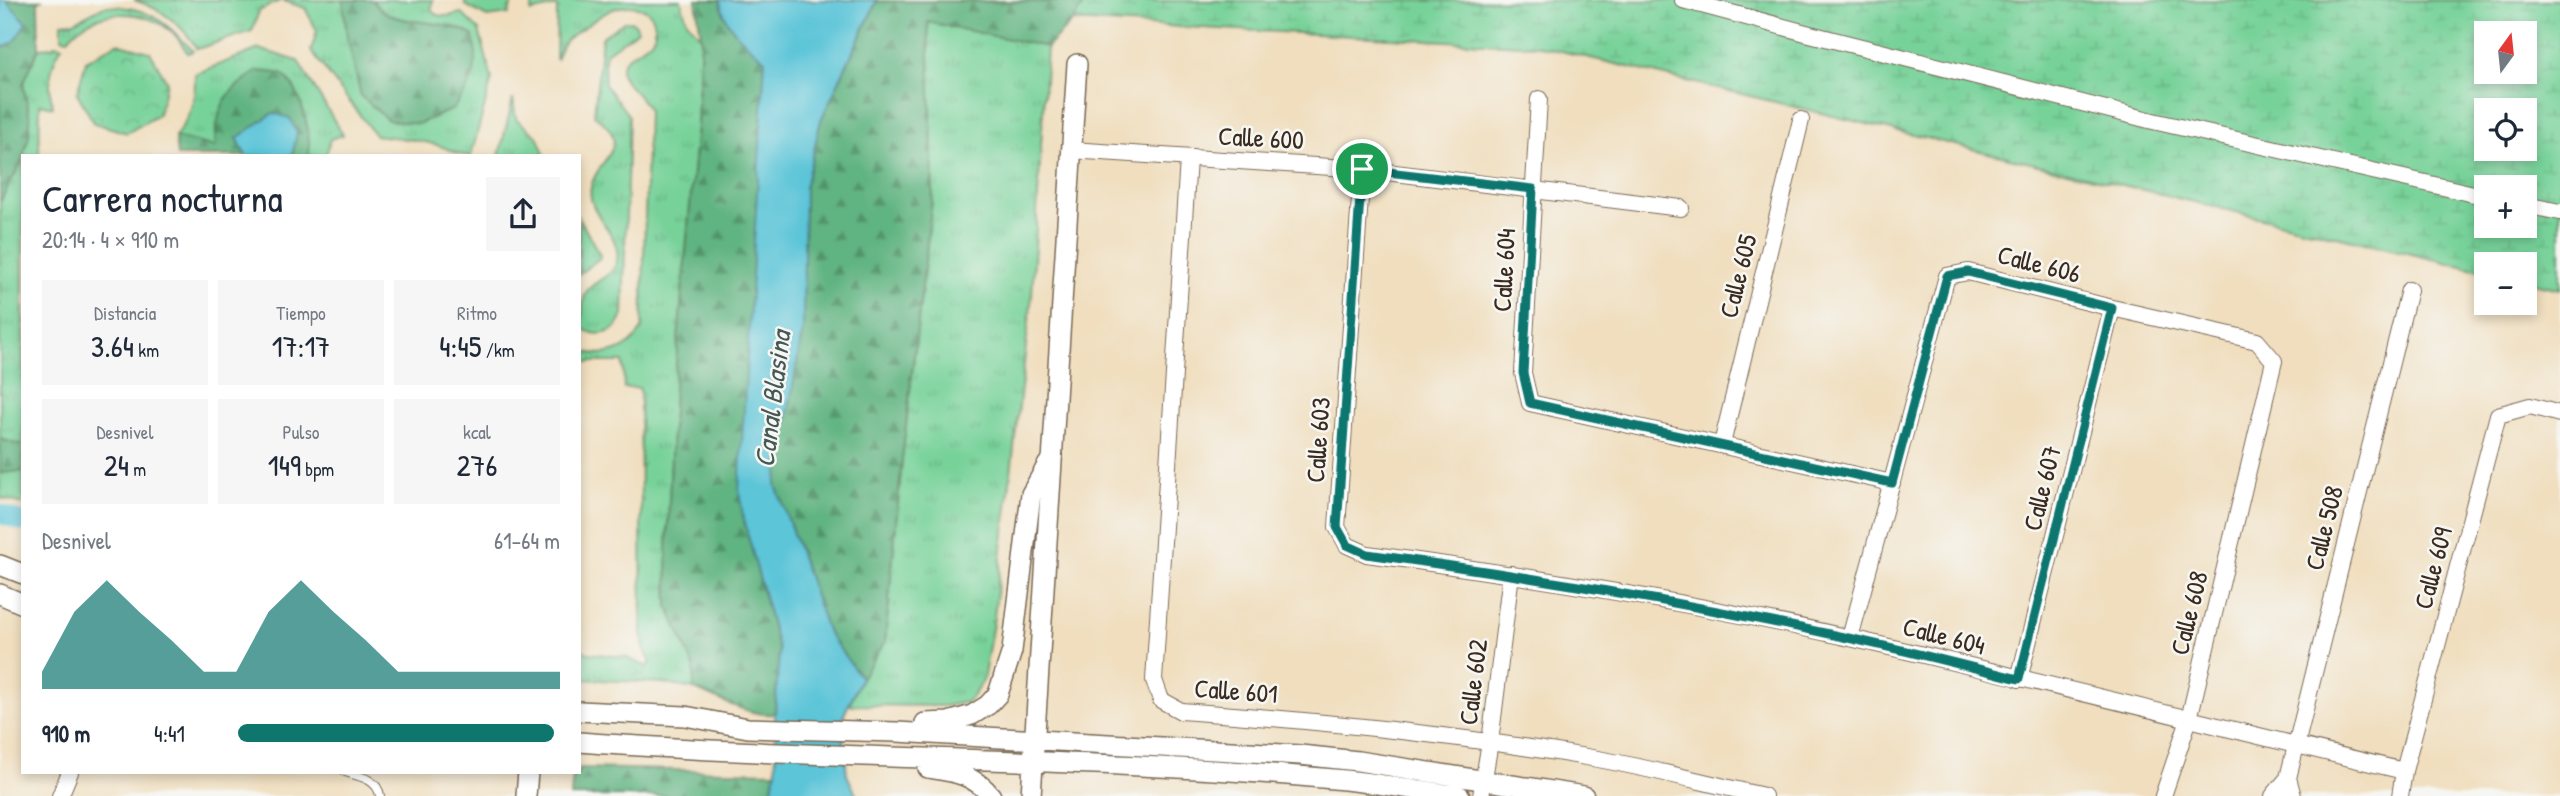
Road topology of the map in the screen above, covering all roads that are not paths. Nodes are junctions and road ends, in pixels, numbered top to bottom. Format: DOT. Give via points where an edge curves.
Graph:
graph roads {
  1 [pos="1683,0"];
  2 [pos="1077,64"];
  3 [pos="1539,99"];
  4 [pos="1801,120"];
  5 [pos="1070,150"];
  6 [pos="1188,159"];
  7 [pos="1362,169"];
  8 [pos="1533,189"];
  9 [pos="2474,194"];
  10 [pos="2537,207"];
  11 [pos="1681,208"];
  12 [pos="2560,212"];
  13 [pos="2409,290"];
  14 [pos="2112,308"];
  15 [pos="2560,414"];
  16 [pos="2256,440"];
  17 [pos="1722,444"];
  18 [pos="1050,460"];
  19 [pos="1892,483"];
  20 [pos="0,565"];
  21 [pos="1511,573"];
  22 [pos="21,574"];
  23 [pos="0,594"];
  24 [pos="21,603"];
  25 [pos="1850,638"];
  26 [pos="2019,679"];
  27 [pos="581,710"];
  28 [pos="2189,719"];
  29 [pos="897,732"];
  30 [pos="1034,740"];
  31 [pos="581,742"];
  32 [pos="1490,742"];
  33 [pos="2296,745"];
  34 [pos="894,756"];
  35 [pos="1033,761"];
  36 [pos="2404,771"];
  37 [pos="69,774"];
  38 [pos="353,774"];
  39 [pos="528,774"];
  40 [pos="2288,778"];
  41 [pos="1482,788"];
  42 [pos="1524,791"];
  43 [pos="60,796"];
  44 [pos="380,796"];
  45 [pos="526,796"];
  46 [pos="991,796"];
  47 [pos="1031,796"];
  48 [pos="1460,796"];
  49 [pos="1584,796"];
  50 [pos="1764,796"];
  51 [pos="2163,796"];
  52 [pos="2273,796"];
  53 [pos="2293,796"];
  54 [pos="2400,796"];
  1 -- 9 [label="street" via="2153,121"];
  2 -- 5 [label="street"];
  3 -- 8 [label="street"];
  4 -- 17 [label="street, Calle 605"];
  5 -- 6 [label="street, Calle 600"];
  5 -- 18 [label="street"];
  6 -- 7 [label="street, Calle 600"];
  6 -- 32 [label="street, Calle 601" via="1154,680 1161,700 1181,711 1332,722"];
  7 -- 8 [label="street, Calle 600"];
  7 -- 21 [label="street, Calle 603" via="1337,527 1347,545 1367,554"];
  8 -- 11 [label="street, Calle 600"];
  8 -- 17 [label="street, Calle 604" via="1523,373 1530,403"];
  10 -- 12 [label="street"];
  13 -- 33 [label="street, Calle 508"];
  14 -- 16 [label="street, Calle 606" via="2257,341 2274,361"];
  14 -- 19 [label="street, Calle 606" via="1968,272 1947,276"];
  14 -- 26 [label="street, Calle 607"];
  15 -- 36 [label="street, Calle 609" via="2530,406 2498,415"];
  16 -- 28 [label="street, Calle 608"];
  17 -- 19 [label="street, Calle 604"];
  18 -- 29 [label="street" via="1031,494 1012,651 998,694 972,715 948,722 908,723"];
  18 -- 30 [label="street"];
  19 -- 25 [label="street, Calle 606"];
  20 -- 22 [label="street"];
  21 -- 25 [label="street, Calle 604"];
  21 -- 32 [label="street, Calle 602"];
  23 -- 24 [label="street"];
  25 -- 26 [label="street, Calle 604"];
  26 -- 28 [label="street, Calle 604"];
  27 -- 29 [label="street" via="685,716 748,728"];
  28 -- 33 [label="street, Calle 604"];
  28 -- 51 [label="street, Calle 608"];
  29 -- 30 [label="street"];
  30 -- 35 [label="street"];
  30 -- 41 [label="street" via="1300,755"];
  31 -- 34 [label="street"];
  32 -- 41 [label="street, Calle 602"];
  32 -- 50 [label="street, Calle 601" via="1600,760"];
  33 -- 36 [label="street, Calle 604"];
  33 -- 40 [label="street, Calle 508"];
  34 -- 35 [label="street"];
  34 -- 46 [label="street" via="915,766 968,776"];
  35 -- 47 [label="street"];
  35 -- 48 [label="street" via="1276,774"];
  36 -- 54 [label="street, Calle 609"];
  37 -- 43 [label="street"];
  38 -- 44 [label="lane" via="376,784"];
  39 -- 45 [label="street"];
  40 -- 52 [label="street, Calle 508"];
  40 -- 53 [label="street, Calle 508"];
  41 -- 42 [label="street"];
  42 -- 49 [label="street"];
}
